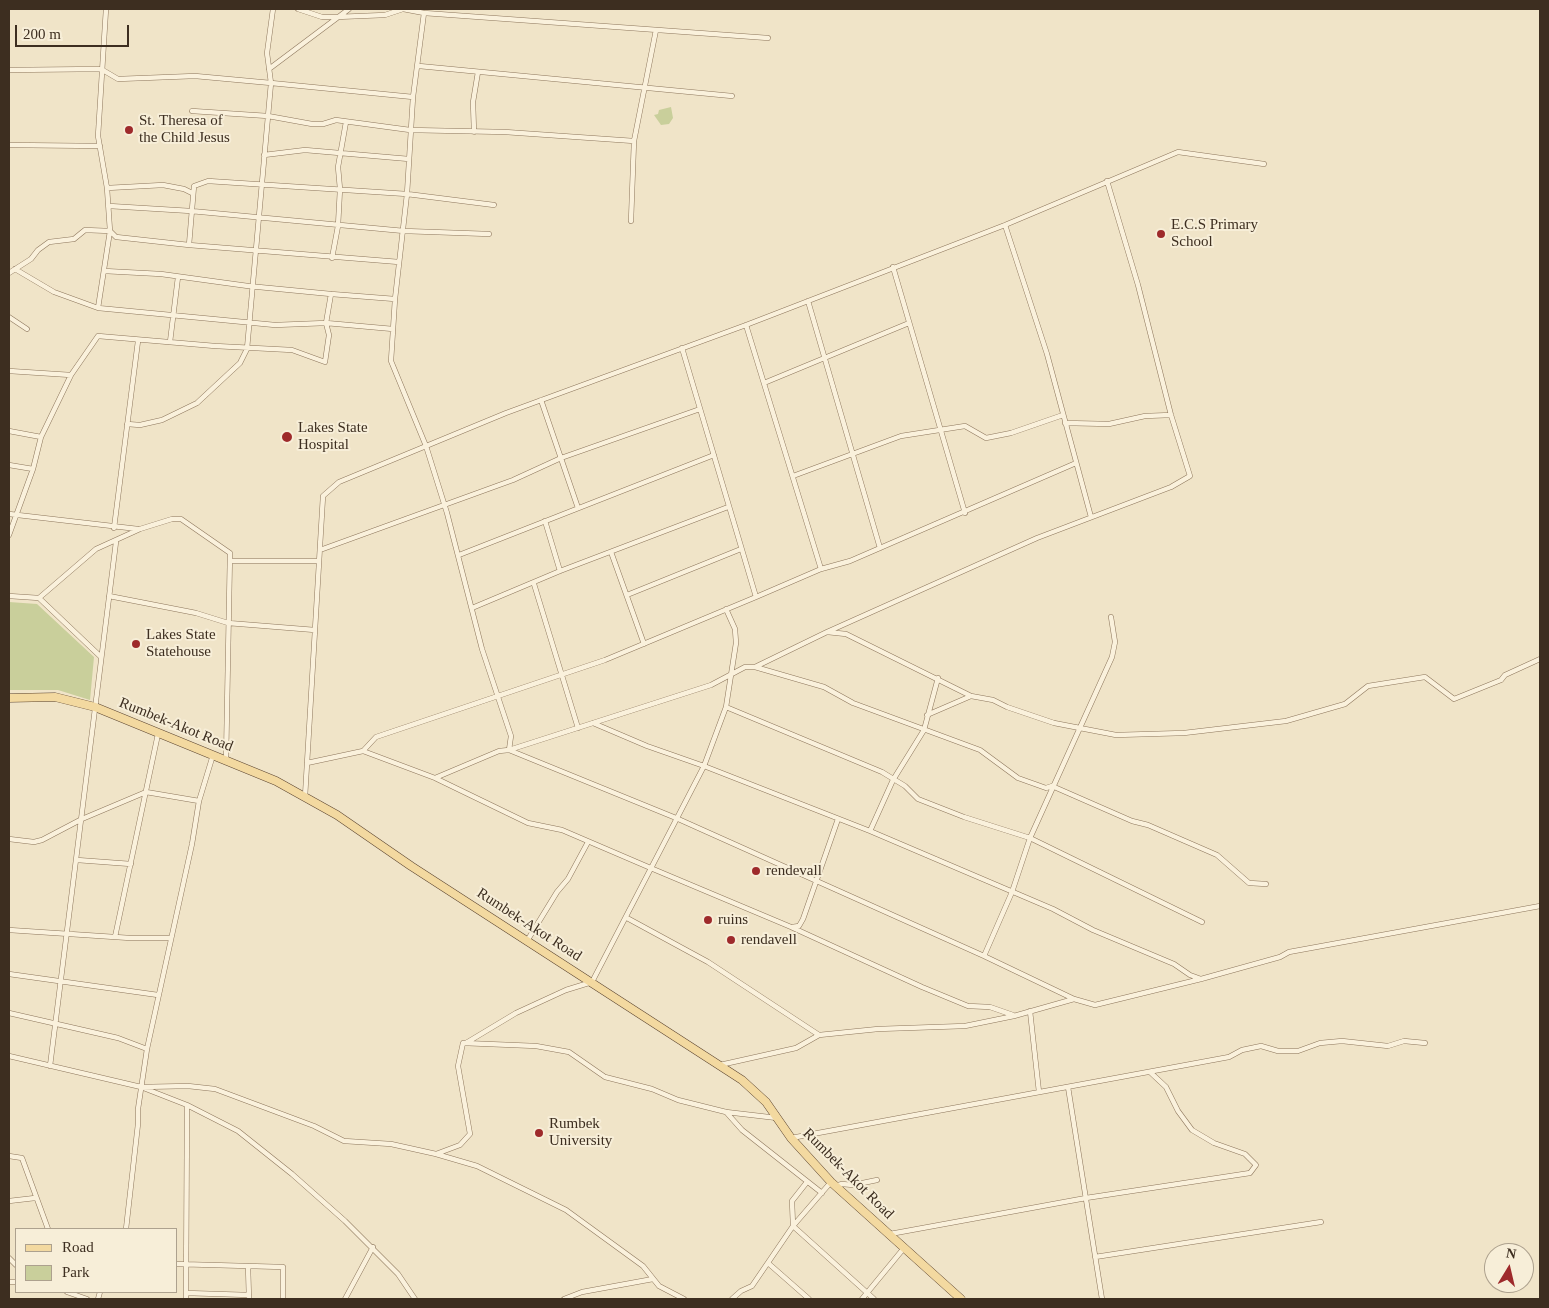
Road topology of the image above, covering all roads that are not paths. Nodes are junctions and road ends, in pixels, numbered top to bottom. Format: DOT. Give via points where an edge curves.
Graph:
graph roads {
  1 [pos="106,9"];
  2 [pos="273,9"];
  3 [pos="298,9"];
  4 [pos="349,9"];
  5 [pos="403,9"];
  6 [pos="424,13"];
  7 [pos="337,17"];
  8 [pos="656,30"];
  9 [pos="768,38"];
  10 [pos="419,66"];
  11 [pos="269,69"];
  12 [pos="9,70"];
  13 [pos="102,70"];
  14 [pos="478,72"];
  15 [pos="271,83"];
  16 [pos="643,87"];
  17 [pos="732,96"];
  18 [pos="413,97"];
  19 [pos="192,110"];
  20 [pos="268,116"];
  21 [pos="346,122"];
  22 [pos="410,130"];
  23 [pos="474,132"];
  24 [pos="634,141"];
  25 [pos="9,145"];
  26 [pos="100,146"];
  27 [pos="340,154"];
  28 [pos="264,155"];
  29 [pos="408,159"];
  30 [pos="1264,164"];
  31 [pos="1107,181"];
  32 [pos="260,183"];
  33 [pos="107,188"];
  34 [pos="340,189"];
  35 [pos="192,193"];
  36 [pos="407,194"];
  37 [pos="494,205"];
  38 [pos="108,206"];
  39 [pos="191,211"];
  40 [pos="259,219"];
  41 [pos="631,221"];
  42 [pos="1005,224"];
  43 [pos="338,226"];
  44 [pos="110,231"];
  45 [pos="404,231"];
  46 [pos="489,234"];
  47 [pos="189,245"];
  48 [pos="256,252"];
  49 [pos="332,258"];
  50 [pos="399,262"];
  51 [pos="893,267"];
  52 [pos="16,270"];
  53 [pos="104,271"];
  54 [pos="9,273"];
  55 [pos="178,277"];
  56 [pos="252,286"];
  57 [pos="331,294"];
  58 [pos="395,299"];
  59 [pos="808,301"];
  60 [pos="98,308"];
  61 [pos="173,313"];
  62 [pos="9,317"];
  63 [pos="250,321"];
  64 [pos="326,323"];
  65 [pos="910,323"];
  66 [pos="746,325"];
  67 [pos="27,329"];
  68 [pos="393,329"];
  69 [pos="138,341"];
  70 [pos="170,342"];
  71 [pos="247,348"];
  72 [pos="682,348"];
  73 [pos="824,357"];
  74 [pos="9,371"];
  75 [pos="71,375"];
  76 [pos="764,382"];
  77 [pos="541,400"];
  78 [pos="700,409"];
  79 [pos="1063,415"];
  80 [pos="1171,415"];
  81 [pos="1065,423"];
  82 [pos="127,424"];
  83 [pos="940,428"];
  84 [pos="9,431"];
  85 [pos="41,437"];
  86 [pos="426,446"];
  87 [pos="714,455"];
  88 [pos="852,455"];
  89 [pos="561,458"];
  90 [pos="1076,463"];
  91 [pos="9,465"];
  92 [pos="32,469"];
  93 [pos="792,476"];
  94 [pos="444,503"];
  95 [pos="728,507"];
  96 [pos="578,508"];
  97 [pos="964,513"];
  98 [pos="9,514"];
  99 [pos="16,516"];
  100 [pos="1090,517"];
  101 [pos="544,521"];
  102 [pos="114,528"];
  103 [pos="140,529"];
  104 [pos="9,535"];
  105 [pos="116,542"];
  106 [pos="880,548"];
  107 [pos="741,549"];
  108 [pos="320,550"];
  109 [pos="611,552"];
  110 [pos="459,555"];
  111 [pos="319,560"];
  112 [pos="230,561"];
  113 [pos="821,569"];
  114 [pos="560,571"];
  115 [pos="534,584"];
  116 [pos="627,595"];
  117 [pos="9,596"];
  118 [pos="109,596"];
  119 [pos="756,597"];
  120 [pos="39,598"];
  121 [pos="472,608"];
  122 [pos="726,609"];
  123 [pos="1111,617"];
  124 [pos="228,623"];
  125 [pos="315,630"];
  126 [pos="826,632"];
  127 [pos="644,644"];
  128 [pos="101,657"];
  129 [pos="1540,659"];
  130 [pos="755,667"];
  131 [pos="732,674"];
  132 [pos="562,675"];
  133 [pos="938,678"];
  134 [pos="500,696"];
  135 [pos="971,696"];
  136 [pos="9,698"];
  137 [pos="95,707"];
  138 [pos="726,707"];
  139 [pos="927,715"];
  140 [pos="593,723"];
  141 [pos="578,728"];
  142 [pos="1080,728"];
  143 [pos="924,730"];
  144 [pos="158,734"];
  145 [pos="509,750"];
  146 [pos="363,751"];
  147 [pos="213,755"];
  148 [pos="226,761"];
  149 [pos="307,764"];
  150 [pos="704,766"];
  151 [pos="435,778"];
  152 [pos="893,780"];
  153 [pos="1052,786"];
  154 [pos="146,792"];
  155 [pos="305,797"];
  156 [pos="199,801"];
  157 [pos="676,818"];
  158 [pos="82,819"];
  159 [pos="838,819"];
  160 [pos="870,831"];
  161 [pos="1030,838"];
  162 [pos="9,839"];
  163 [pos="588,842"];
  164 [pos="77,860"];
  165 [pos="130,864"];
  166 [pos="653,869"];
  167 [pos="814,880"];
  168 [pos="1266,884"];
  169 [pos="1012,892"];
  170 [pos="1540,906"];
  171 [pos="627,918"];
  172 [pos="1202,922"];
  173 [pos="791,928"];
  174 [pos="9,930"];
  175 [pos="68,933"];
  176 [pos="115,937"];
  177 [pos="172,938"];
  178 [pos="527,941"];
  179 [pos="984,956"];
  180 [pos="9,974"];
  181 [pos="1201,979"];
  182 [pos="62,981"];
  183 [pos="592,982"];
  184 [pos="158,995"];
  185 [pos="1074,999"];
  186 [pos="1030,1011"];
  187 [pos="9,1012"];
  188 [pos="1014,1016"];
  189 [pos="56,1023"];
  190 [pos="819,1035"];
  191 [pos="466,1043"];
  192 [pos="1425,1043"];
  193 [pos="148,1049"];
  194 [pos="9,1056"];
  195 [pos="720,1065"];
  196 [pos="50,1066"];
  197 [pos="1150,1072"];
  198 [pos="141,1087"];
  199 [pos="1068,1087"];
  200 [pos="1039,1092"];
  201 [pos="188,1105"];
  202 [pos="726,1112"];
  203 [pos="777,1118"];
  204 [pos="791,1138"];
  205 [pos="436,1154"];
  206 [pos="9,1156"];
  207 [pos="877,1180"];
  208 [pos="807,1182"];
  209 [pos="833,1184"];
  210 [pos="822,1193"];
  211 [pos="35,1198"];
  212 [pos="1086,1198"];
  213 [pos="9,1201"];
  214 [pos="1321,1222"];
  215 [pos="793,1226"];
  216 [pos="48,1228"];
  217 [pos="126,1228"];
  218 [pos="889,1234"];
  219 [pos="374,1247"];
  220 [pos="904,1248"];
  221 [pos="1095,1257"];
  222 [pos="768,1263"];
  223 [pos="178,1264"];
  224 [pos="186,1265"];
  225 [pos="248,1266"];
  226 [pos="653,1279"];
  227 [pos="72,1293"];
  228 [pos="186,1293"];
  229 [pos="867,1293"];
  230 [pos="249,1297"];
  231 [pos="87,1299"];
  232 [pos="186,1299"];
  233 [pos="283,1299"];
  234 [pos="345,1299"];
  235 [pos="415,1299"];
  236 [pos="564,1299"];
  237 [pos="684,1299"];
  238 [pos="732,1299"];
  239 [pos="809,1299"];
  240 [pos="862,1299"];
  241 [pos="874,1299"];
  242 [pos="961,1299"];
  243 [pos="1102,1299"];
  1 -- 13 [label="street"];
  2 -- 11 [label="street" via="267,53"];
  3 -- 7 [label="street" via="322,17"];
  4 -- 7 [label="street"];
  5 -- 6 [label="street"];
  5 -- 7 [label="street" via="385,15"];
  6 -- 8 [label="street"];
  6 -- 10 [label="street"];
  7 -- 11 [label="street"];
  8 -- 9 [label="street"];
  8 -- 16 [label="street"];
  10 -- 14 [label="street"];
  10 -- 18 [label="street"];
  11 -- 15 [label="street"];
  12 -- 13 [label="street"];
  13 -- 15 [label="street" via="118,79 195,76"];
  13 -- 26 [label="street"];
  14 -- 16 [label="street"];
  14 -- 23 [label="street" via="473,102"];
  15 -- 18 [label="street"];
  15 -- 20 [label="street"];
  16 -- 17 [label="street"];
  16 -- 24 [label="street"];
  18 -- 22 [label="street"];
  19 -- 20 [label="street"];
  20 -- 21 [label="street" via="312,124 336,120"];
  20 -- 28 [label="street"];
  21 -- 22 [label="street"];
  21 -- 27 [label="street"];
  22 -- 23 [label="street"];
  22 -- 29 [label="street"];
  23 -- 24 [label="street"];
  24 -- 41 [label="street"];
  25 -- 26 [label="street"];
  26 -- 33 [label="street"];
  27 -- 28 [label="street" via="305,150"];
  27 -- 29 [label="street"];
  27 -- 34 [label="street"];
  28 -- 32 [label="street"];
  29 -- 36 [label="street"];
  30 -- 31 [label="street" via="1178,152"];
  31 -- 42 [label="street"];
  31 -- 80 [label="street"];
  32 -- 34 [label="street"];
  32 -- 35 [label="street" via="208,181 194,186"];
  32 -- 40 [label="street"];
  33 -- 35 [label="street" via="163,185"];
  33 -- 38 [label="street"];
  34 -- 36 [label="street"];
  34 -- 43 [label="street"];
  35 -- 39 [label="street"];
  36 -- 37 [label="street"];
  36 -- 45 [label="street"];
  38 -- 39 [label="street"];
  38 -- 44 [label="street"];
  39 -- 40 [label="street"];
  39 -- 47 [label="street"];
  40 -- 43 [label="street"];
  40 -- 48 [label="street"];
  42 -- 51 [label="street"];
  42 -- 79 [label="street"];
  43 -- 45 [label="street"];
  43 -- 49 [label="street"];
  44 -- 47 [label="street" via="116,236"];
  44 -- 52 [label="street" via="85,230 74,239 49,242"];
  44 -- 53 [label="street"];
  45 -- 46 [label="street"];
  45 -- 50 [label="street"];
  47 -- 48 [label="street"];
  48 -- 49 [label="street"];
  48 -- 56 [label="street"];
  49 -- 50 [label="street"];
  50 -- 58 [label="street"];
  51 -- 59 [label="street"];
  51 -- 65 [label="street"];
  52 -- 54 [label="street"];
  52 -- 60 [label="street" via="54,292"];
  53 -- 55 [label="street"];
  53 -- 60 [label="street"];
  55 -- 56 [label="street"];
  55 -- 61 [label="street"];
  56 -- 57 [label="street"];
  56 -- 63 [label="street"];
  57 -- 58 [label="street"];
  57 -- 64 [label="street"];
  58 -- 68 [label="street"];
  59 -- 66 [label="street"];
  59 -- 73 [label="street"];
  60 -- 61 [label="street"];
  61 -- 63 [label="street"];
  61 -- 70 [label="street"];
  62 -- 67 [label="street"];
  63 -- 64 [label="street" via="275,325"];
  63 -- 71 [label="street"];
  64 -- 68 [label="street"];
  64 -- 71 [label="street" via="330,335 325,362 292,350"];
  65 -- 73 [label="street"];
  65 -- 83 [label="street"];
  66 -- 72 [label="street"];
  66 -- 76 [label="street"];
  68 -- 86 [label="street" via="391,361"];
  69 -- 70 [label="street"];
  69 -- 75 [label="street" via="98,336"];
  69 -- 82 [label="street"];
  70 -- 71 [label="street"];
  71 -- 82 [label="street" via="240,363 196,403 162,420"];
  72 -- 77 [label="street"];
  72 -- 78 [label="street"];
  73 -- 76 [label="street"];
  73 -- 88 [label="street"];
  74 -- 75 [label="street"];
  75 -- 85 [label="street"];
  76 -- 93 [label="street"];
  77 -- 86 [label="street"];
  77 -- 89 [label="street"];
  78 -- 87 [label="street"];
  78 -- 89 [label="street"];
  79 -- 81 [label="street"];
  79 -- 83 [label="street" via="1012,433 986,438 964,426"];
  80 -- 81 [label="street" via="1145,416 1108,424"];
  80 -- 100 [label="street" via="1190,476 1171,487"];
  81 -- 90 [label="street"];
  82 -- 102 [label="street"];
  83 -- 88 [label="street" via="901,436"];
  83 -- 97 [label="street"];
  84 -- 85 [label="street"];
  85 -- 92 [label="street"];
  86 -- 94 [label="street"];
  86 -- 108 [label="street" via="339,482 323,496"];
  87 -- 95 [label="street"];
  87 -- 96 [label="street"];
  88 -- 93 [label="street"];
  88 -- 106 [label="street"];
  89 -- 94 [label="street" via="513,480"];
  89 -- 96 [label="street"];
  90 -- 97 [label="street"];
  90 -- 100 [label="street"];
  91 -- 92 [label="street"];
  92 -- 99 [label="street"];
  93 -- 113 [label="street"];
  94 -- 108 [label="street"];
  94 -- 110 [label="street"];
  95 -- 107 [label="street"];
  95 -- 109 [label="street"];
  96 -- 101 [label="street"];
  97 -- 106 [label="street"];
  98 -- 99 [label="street"];
  99 -- 102 [label="street"];
  99 -- 104 [label="street"];
  100 -- 126 [label="street"];
  101 -- 110 [label="street"];
  101 -- 114 [label="street"];
  102 -- 103 [label="street"];
  103 -- 105 [label="street"];
  103 -- 112 [label="street" via="181,519 230,553"];
  105 -- 118 [label="street"];
  105 -- 120 [label="street" via="96,549"];
  106 -- 113 [label="street"];
  107 -- 116 [label="street"];
  107 -- 119 [label="street"];
  108 -- 111 [label="street"];
  109 -- 114 [label="street"];
  109 -- 116 [label="street"];
  110 -- 121 [label="street"];
  111 -- 112 [label="street"];
  111 -- 125 [label="street"];
  112 -- 124 [label="street"];
  113 -- 119 [label="street"];
  114 -- 115 [label="street"];
  115 -- 121 [label="street"];
  115 -- 132 [label="street"];
  116 -- 127 [label="street"];
  117 -- 120 [label="street"];
  118 -- 124 [label="street" via="196,613"];
  118 -- 128 [label="street"];
  119 -- 122 [label="street"];
  120 -- 128 [label="street"];
  121 -- 134 [label="street" via="493,684"];
  122 -- 127 [label="street"];
  122 -- 131 [label="street" via="735,629"];
  123 -- 142 [label="street" via="1116,642 1112,657"];
  124 -- 125 [label="street"];
  124 -- 148 [label="street"];
  125 -- 149 [label="street"];
  126 -- 130 [label="street"];
  126 -- 133 [label="street" via="846,634"];
  127 -- 132 [label="street"];
  128 -- 137 [label="street"];
  129 -- 142 [label="street" via="1454,700 1426,678 1368,686 1345,704 1286,721 1184,733 1116,735"];
  130 -- 131 [label="street" via="745,666"];
  130 -- 143 [label="street" via="824,687 853,703"];
  131 -- 138 [label="street"];
  131 -- 140 [label="street" via="711,685"];
  132 -- 134 [label="street"];
  132 -- 141 [label="street"];
  133 -- 135 [label="street"];
  133 -- 139 [label="street"];
  134 -- 145 [label="street" via="511,736"];
  134 -- 146 [label="street" via="376,737"];
  135 -- 139 [label="street"];
  135 -- 142 [label="street" via="993,700 1054,723"];
  136 -- 137 [label="main road, Rumbek-Akot Road" via="55,697"];
  137 -- 144 [label="main road, Rumbek-Akot Road"];
  137 -- 158 [label="street"];
  138 -- 150 [label="street"];
  138 -- 152 [label="street" via="882,772"];
  139 -- 143 [label="street"];
  140 -- 141 [label="street"];
  140 -- 150 [label="street"];
  141 -- 145 [label="street"];
  142 -- 153 [label="street"];
  143 -- 152 [label="street"];
  143 -- 153 [label="street" via="980,750 1018,778 1046,788"];
  144 -- 147 [label="main road, Rumbek-Akot Road"];
  144 -- 154 [label="street"];
  145 -- 151 [label="street" via="499,751"];
  145 -- 157 [label="street"];
  146 -- 149 [label="street"];
  146 -- 151 [label="street"];
  147 -- 148 [label="main road, Rumbek-Akot Road"];
  147 -- 156 [label="street"];
  148 -- 155 [label="main road, Rumbek-Akot Road" via="276,781"];
  149 -- 155 [label="street"];
  150 -- 157 [label="street"];
  150 -- 159 [label="street"];
  151 -- 163 [label="street" via="528,823 562,830"];
  152 -- 160 [label="street"];
  152 -- 161 [label="street" via="918,799"];
  153 -- 161 [label="street"];
  153 -- 168 [label="street" via="1217,855 1249,882"];
  154 -- 156 [label="street"];
  154 -- 158 [label="street"];
  154 -- 165 [label="street"];
  155 -- 178 [label="main road, Rumbek-Akot Road"];
  156 -- 177 [label="street"];
  157 -- 166 [label="street"];
  157 -- 167 [label="street"];
  158 -- 162 [label="street" via="42,840"];
  158 -- 164 [label="street"];
  159 -- 160 [label="street"];
  159 -- 167 [label="street"];
  160 -- 169 [label="street"];
  161 -- 169 [label="street"];
  161 -- 172 [label="street"];
  163 -- 166 [label="street"];
  163 -- 178 [label="street"];
  164 -- 165 [label="street"];
  164 -- 175 [label="street"];
  165 -- 176 [label="street"];
  166 -- 171 [label="street"];
  166 -- 173 [label="street"];
  167 -- 173 [label="street" via="803,919 799,926"];
  167 -- 179 [label="street"];
  169 -- 179 [label="street"];
  169 -- 181 [label="street"];
  170 -- 181 [label="street" via="1289,952"];
  171 -- 183 [label="street"];
  171 -- 190 [label="street" via="708,962"];
  173 -- 188 [label="street" via="968,1006 990,1008"];
  174 -- 175 [label="street"];
  175 -- 176 [label="street"];
  175 -- 182 [label="street"];
  176 -- 177 [label="street"];
  177 -- 184 [label="street"];
  178 -- 183 [label="main road, Rumbek-Akot Road"];
  179 -- 185 [label="street"];
  180 -- 182 [label="street"];
  181 -- 185 [label="street" via="1095,1004"];
  182 -- 184 [label="street"];
  182 -- 189 [label="street"];
  183 -- 191 [label="street" via="524,1009"];
  183 -- 195 [label="main road, Rumbek-Akot Road"];
  184 -- 193 [label="street"];
  185 -- 186 [label="street"];
  186 -- 188 [label="street"];
  186 -- 200 [label="street"];
  187 -- 189 [label="street"];
  188 -- 190 [label="street" via="965,1026"];
  189 -- 193 [label="street"];
  189 -- 196 [label="street"];
  190 -- 195 [label="street" via="796,1048"];
  191 -- 202 [label="street" via="536,1046 569,1052 605,1077"];
  191 -- 205 [label="street" via="463,1043 458,1066 470,1134 460,1145"];
  192 -- 197 [label="street" via="1404,1041 1388,1046 1342,1041 1320,1043 1298,1051 1278,1051 1261,1046 1242,1050 1229,1058"];
  193 -- 198 [label="street"];
  194 -- 196 [label="street"];
  195 -- 203 [label="main road, Rumbek-Akot Road" via="754,1089"];
  196 -- 198 [label="street"];
  197 -- 199 [label="street"];
  197 -- 212 [label="street" via="1166,1087 1192,1130 1214,1143 1245,1154 1256,1165 1250,1173"];
  198 -- 201 [label="street"];
  198 -- 205 [label="street" via="215,1089 344,1141 391,1144"];
  198 -- 217 [label="street"];
  199 -- 200 [label="street"];
  199 -- 212 [label="street"];
  200 -- 204 [label="street"];
  201 -- 219 [label="street" via="238,1131"];
  201 -- 224 [label="street"];
  202 -- 203 [label="street"];
  202 -- 208 [label="street" via="742,1130"];
  203 -- 204 [label="main road, Rumbek-Akot Road"];
  204 -- 209 [label="main road, Rumbek-Akot Road"];
  205 -- 226 [label="street" via="477,1166 566,1210 642,1266"];
  206 -- 211 [label="street" via="22,1158"];
  207 -- 209 [label="street" via="853,1185"];
  208 -- 210 [label="street"];
  208 -- 215 [label="street" via="792,1201"];
  209 -- 210 [label="street"];
  209 -- 218 [label="main road, Rumbek-Akot Road"];
  210 -- 215 [label="street"];
  211 -- 213 [label="street"];
  211 -- 216 [label="street"];
  212 -- 218 [label="street"];
  212 -- 221 [label="street"];
  214 -- 221 [label="street"];
  215 -- 222 [label="street"];
  215 -- 229 [label="street"];
  218 -- 220 [label="main road, Rumbek-Akot Road"];
  219 -- 234 [label="street"];
  219 -- 235 [label="street"];
  220 -- 229 [label="street"];
  220 -- 242 [label="main road, Rumbek-Akot Road"];
  221 -- 243 [label="street"];
  222 -- 238 [label="street" via="752,1286"];
  222 -- 239 [label="street"];
  223 -- 224 [label="street"];
  224 -- 225 [label="street"];
  224 -- 228 [label="street"];
  225 -- 230 [label="street"];
  225 -- 233 [label="street" via="284,1267"];
  226 -- 236 [label="street" via="582,1292"];
  226 -- 237 [label="street" via="659,1286"];
  227 -- 231 [label="street"];
  228 -- 230 [label="street"];
  228 -- 232 [label="street"];
  229 -- 240 [label="street"];
  229 -- 241 [label="street"];
}
